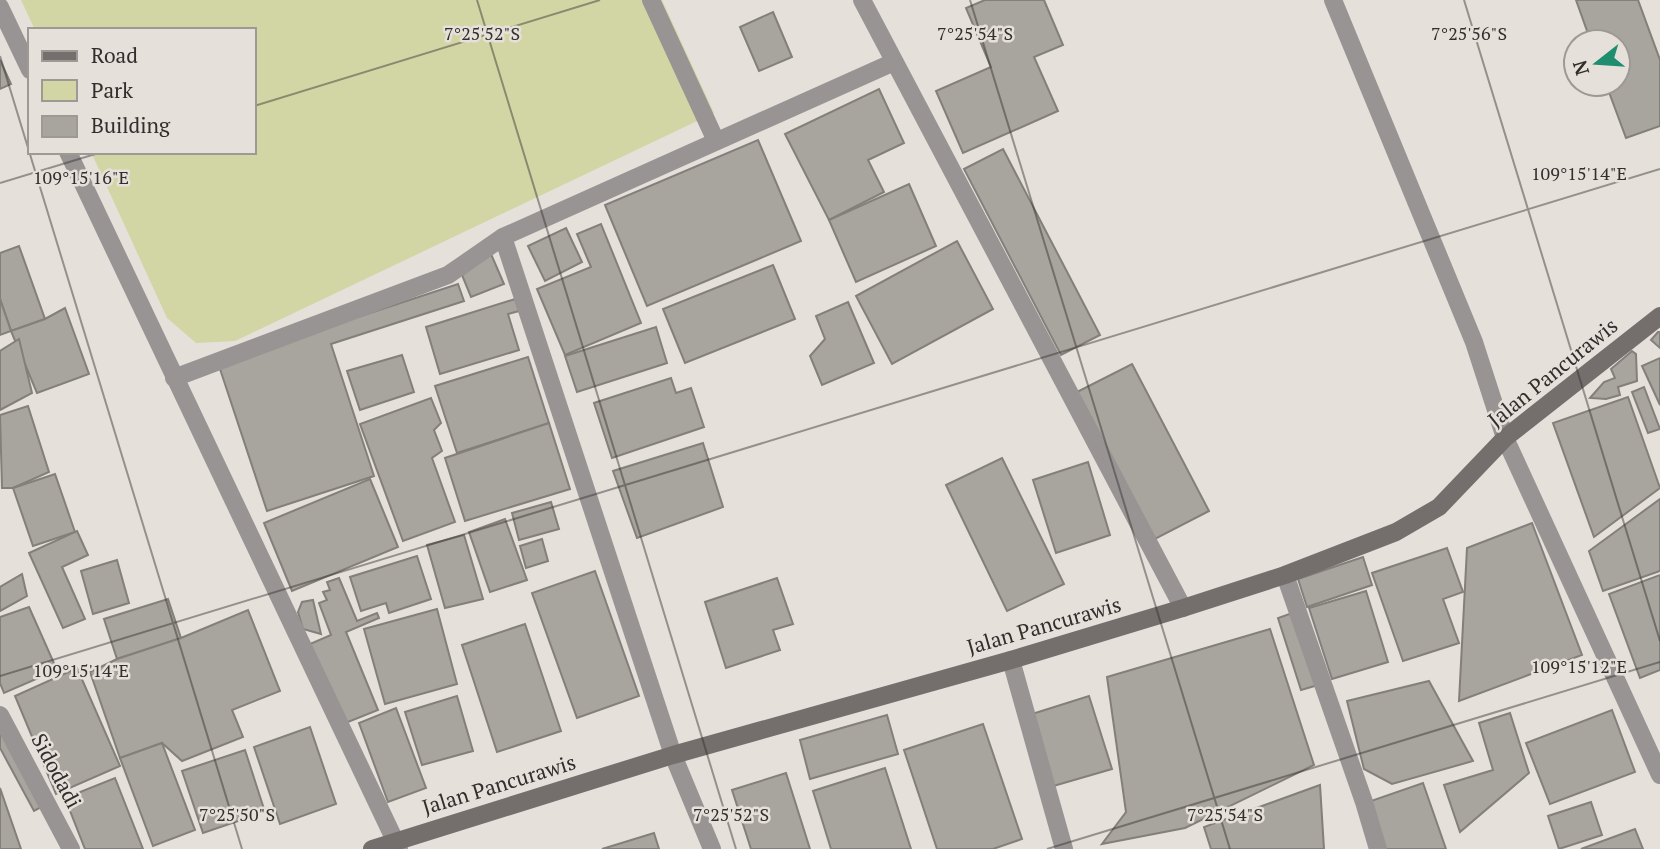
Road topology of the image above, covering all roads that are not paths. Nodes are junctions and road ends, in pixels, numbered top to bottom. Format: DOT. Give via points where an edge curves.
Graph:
graph roads {
  1 [pos="651,0"];
  2 [pos="862,0"];
  3 [pos="1333,0"];
  4 [pos="0,7"];
  5 [pos="894,62"];
  6 [pos="28,67"];
  7 [pos="716,141"];
  8 [pos="69,154"];
  9 [pos="503,237"];
  10 [pos="1660,316"];
  11 [pos="174,378"];
  12 [pos="1505,438"];
  13 [pos="1285,575"];
  14 [pos="1183,608"];
  15 [pos="1011,660"];
  16 [pos="0,715"];
  17 [pos="673,755"];
  18 [pos="1660,775"];
  19 [pos="397,845"];
  20 [pos="71,849"];
  21 [pos="372,849"];
  22 [pos="712,849"];
  23 [pos="1064,849"];
  24 [pos="1378,849"];
  1 -- 7 [label="street"];
  2 -- 5 [label="street"];
  3 -- 12 [label="street" via="1474,342"];
  4 -- 6 [label="street"];
  5 -- 7 [label="street"];
  5 -- 14 [label="street"];
  7 -- 9 [label="street"];
  8 -- 11 [label="street"];
  9 -- 11 [label="street" via="448,275"];
  9 -- 17 [label="street"];
  10 -- 12 [label="street, Jalan Pancurawis"];
  11 -- 19 [label="street"];
  12 -- 13 [label="street, Jalan Pancurawis" via="1439,507 1395,532"];
  12 -- 18 [label="street"];
  13 -- 14 [label="street, Jalan Pancurawis"];
  13 -- 24 [label="street"];
  14 -- 15 [label="street, Jalan Pancurawis"];
  15 -- 17 [label="street, Jalan Pancurawis"];
  15 -- 23 [label="street"];
  16 -- 20 [label="street, Sidodadi"];
  17 -- 19 [label="street, Jalan Pancurawis"];
  17 -- 22 [label="street"];
  19 -- 21 [label="street, Jalan Pancurawis"];
}
